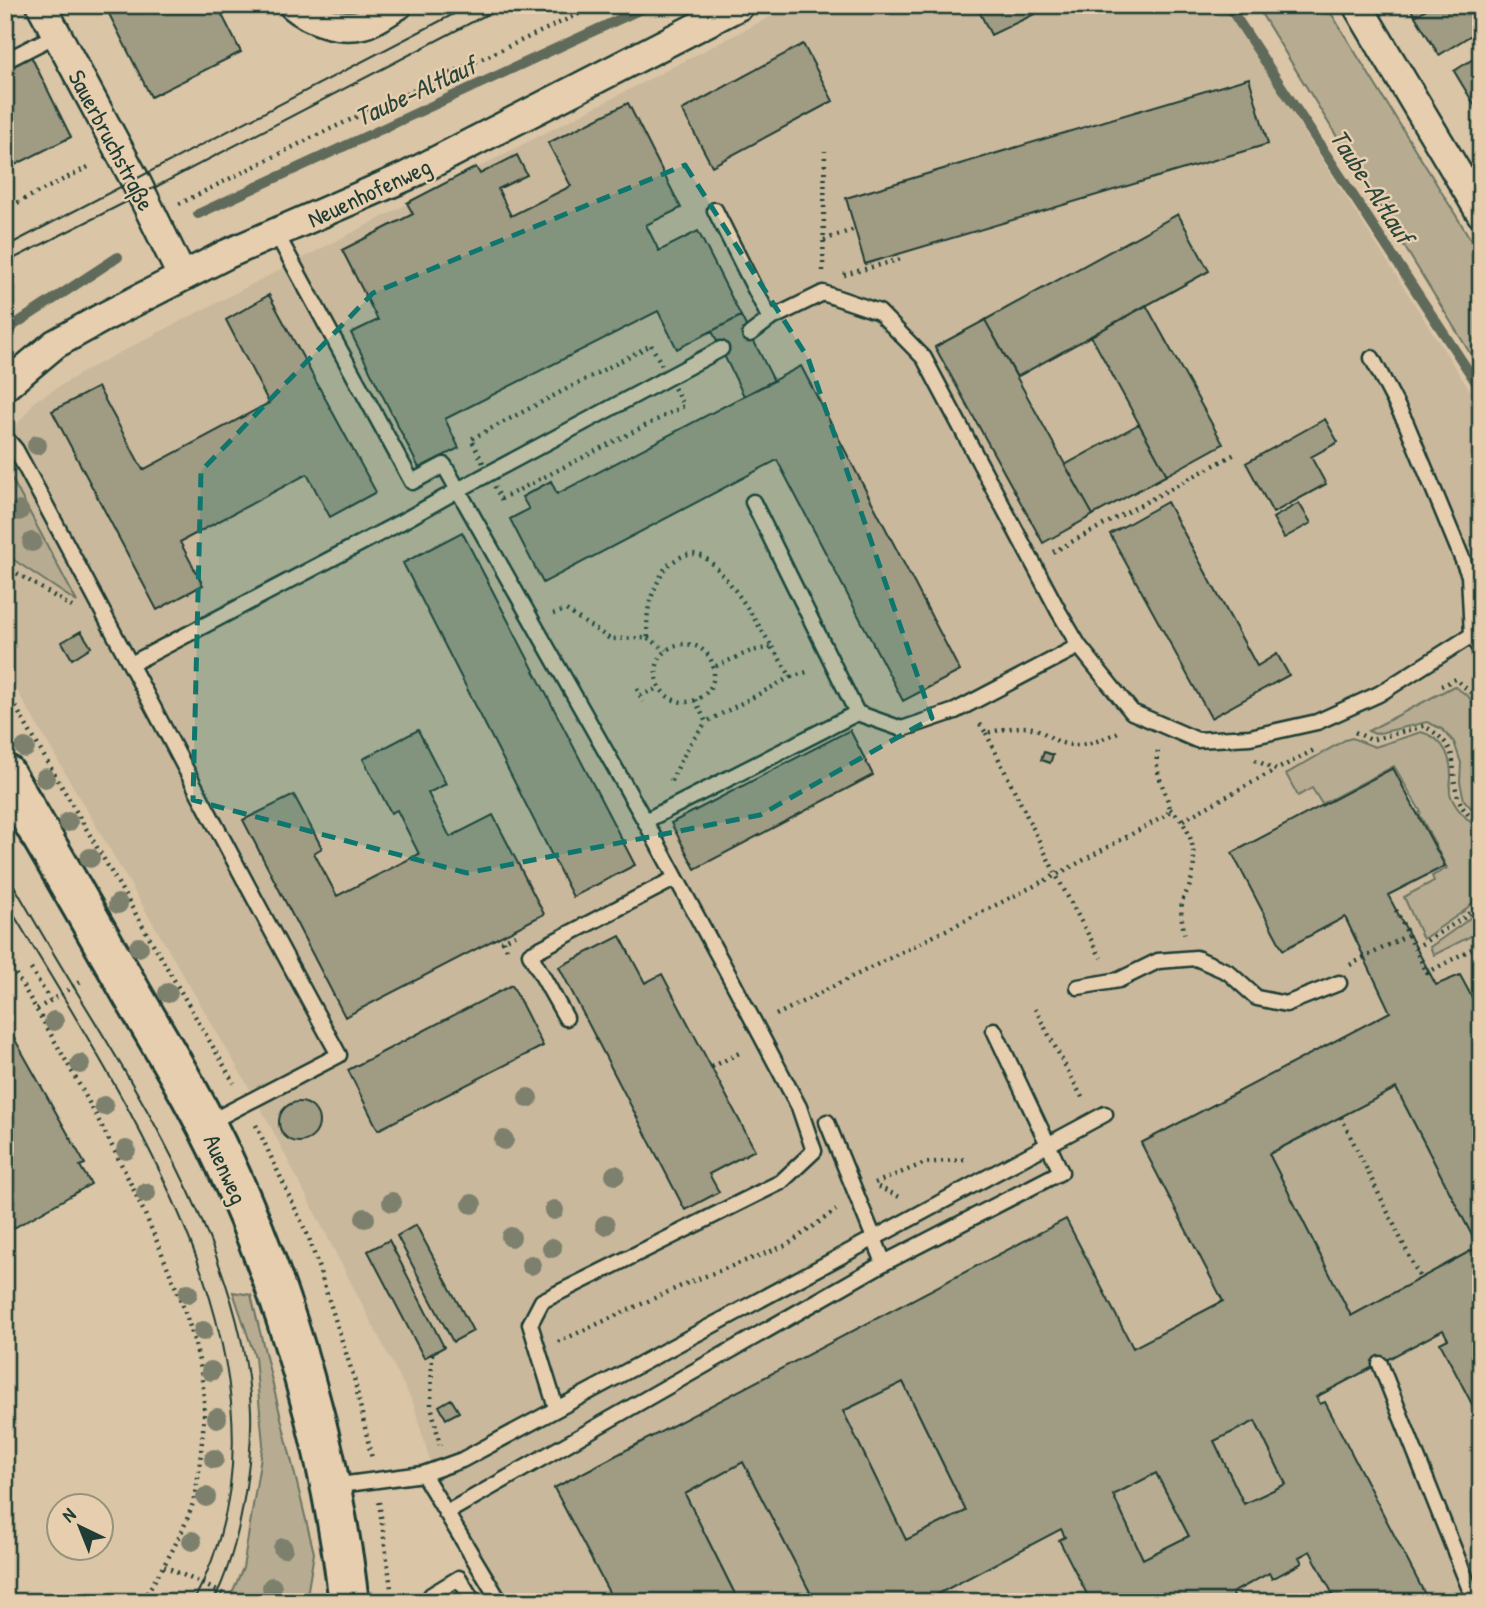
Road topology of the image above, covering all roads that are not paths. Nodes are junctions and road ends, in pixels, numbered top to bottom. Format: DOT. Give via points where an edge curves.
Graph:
graph roads {
  1 [pos="40,5"];
  2 [pos="293,5"];
  3 [pos="398,5"];
  4 [pos="740,5"];
  5 [pos="1357,5"];
  6 [pos="56,35"];
  7 [pos="5,61"];
  8 [pos="715,210"];
  9 [pos="1481,213"];
  10 [pos="276,233"];
  11 [pos="182,276"];
  12 [pos="771,319"];
  13 [pos="750,334"];
  14 [pos="721,349"];
  15 [pos="1372,358"];
  16 [pos="5,386"];
  17 [pos="5,437"];
  18 [pos="458,491"];
  19 [pos="753,502"];
  20 [pos="1472,635"];
  21 [pos="1080,646"];
  22 [pos="1481,651"];
  23 [pos="131,664"];
  24 [pos="857,713"];
  25 [pos="5,774"];
  26 [pos="645,821"];
  27 [pos="676,878"];
  28 [pos="1339,983"];
  29 [pos="1078,987"];
  30 [pos="566,1018"];
  31 [pos="994,1030"];
  32 [pos="1100,1117"];
  33 [pos="827,1122"];
  34 [pos="206,1124"];
  35 [pos="884,1263"];
  36 [pos="1380,1364"];
  37 [pos="556,1408"];
  38 [pos="422,1474"];
  39 [pos="331,1486"];
  40 [pos="446,1513"];
  41 [pos="349,1602"];
  42 [pos="434,1602"];
  43 [pos="464,1602"];
  44 [pos="500,1602"];
  45 [pos="1475,1602"];
  1 -- 6 [label="street, Sauerbruchstraße"];
  2 -- 3 [label="street" via="306,16 334,24 363,24"];
  4 -- 10 [label="street, Neuenhofenweg" via="407,176"];
  5 -- 9 [label="street"];
  6 -- 7 [label="lane"];
  6 -- 11 [label="street, Sauerbruchstraße"];
  8 -- 12 [label="lane"];
  10 -- 11 [label="street, Neuenhofenweg"];
  10 -- 18 [label="lane" via="412,482 444,465"];
  11 -- 16 [label="street, Neuenhofenweg" via="55,344"];
  12 -- 13 [label="lane"];
  12 -- 21 [label="lane" via="823,287 879,312 924,358"];
  14 -- 18 [label="lane"];
  15 -- 20 [label="lane" via="1406,423 1469,575"];
  17 -- 23 [label="lane"];
  18 -- 23 [label="lane"];
  18 -- 26 [label="lane"];
  19 -- 24 [label="lane"];
  20 -- 21 [label="lane" via="1379,694 1317,722 1250,737 1197,740 1132,712"];
  20 -- 22 [label="lane"];
  21 -- 24 [label="lane" via="955,711 902,729"];
  23 -- 34 [label="lane" via="340,1055"];
  24 -- 26 [label="lane"];
  25 -- 34 [label="main road, Auenweg"];
  26 -- 27 [label="lane"];
  27 -- 30 [label="lane" via="530,954"];
  27 -- 37 [label="lane" via="799,1107 814,1152 781,1182 542,1301 530,1324"];
  28 -- 29 [label="lane" via="1286,1004 1257,998 1228,972 1196,958 1158,961 1119,980"];
  31 -- 35 [label="lane" via="1061,1172"];
  32 -- 37 [label="lane"];
  33 -- 35 [label="lane"];
  34 -- 39 [label="main road, Auenweg" via="289,1328"];
  35 -- 40 [label="lane"];
  36 -- 45 [label="lane"];
  37 -- 38 [label="lane" via="485,1448"];
  38 -- 39 [label="lane"];
  38 -- 40 [label="lane"];
  39 -- 41 [label="main road, Auenweg"];
  40 -- 44 [label="lane"];
  42 -- 43 [label="lane" via="431,1595 459,1578 471,1598"];
}
